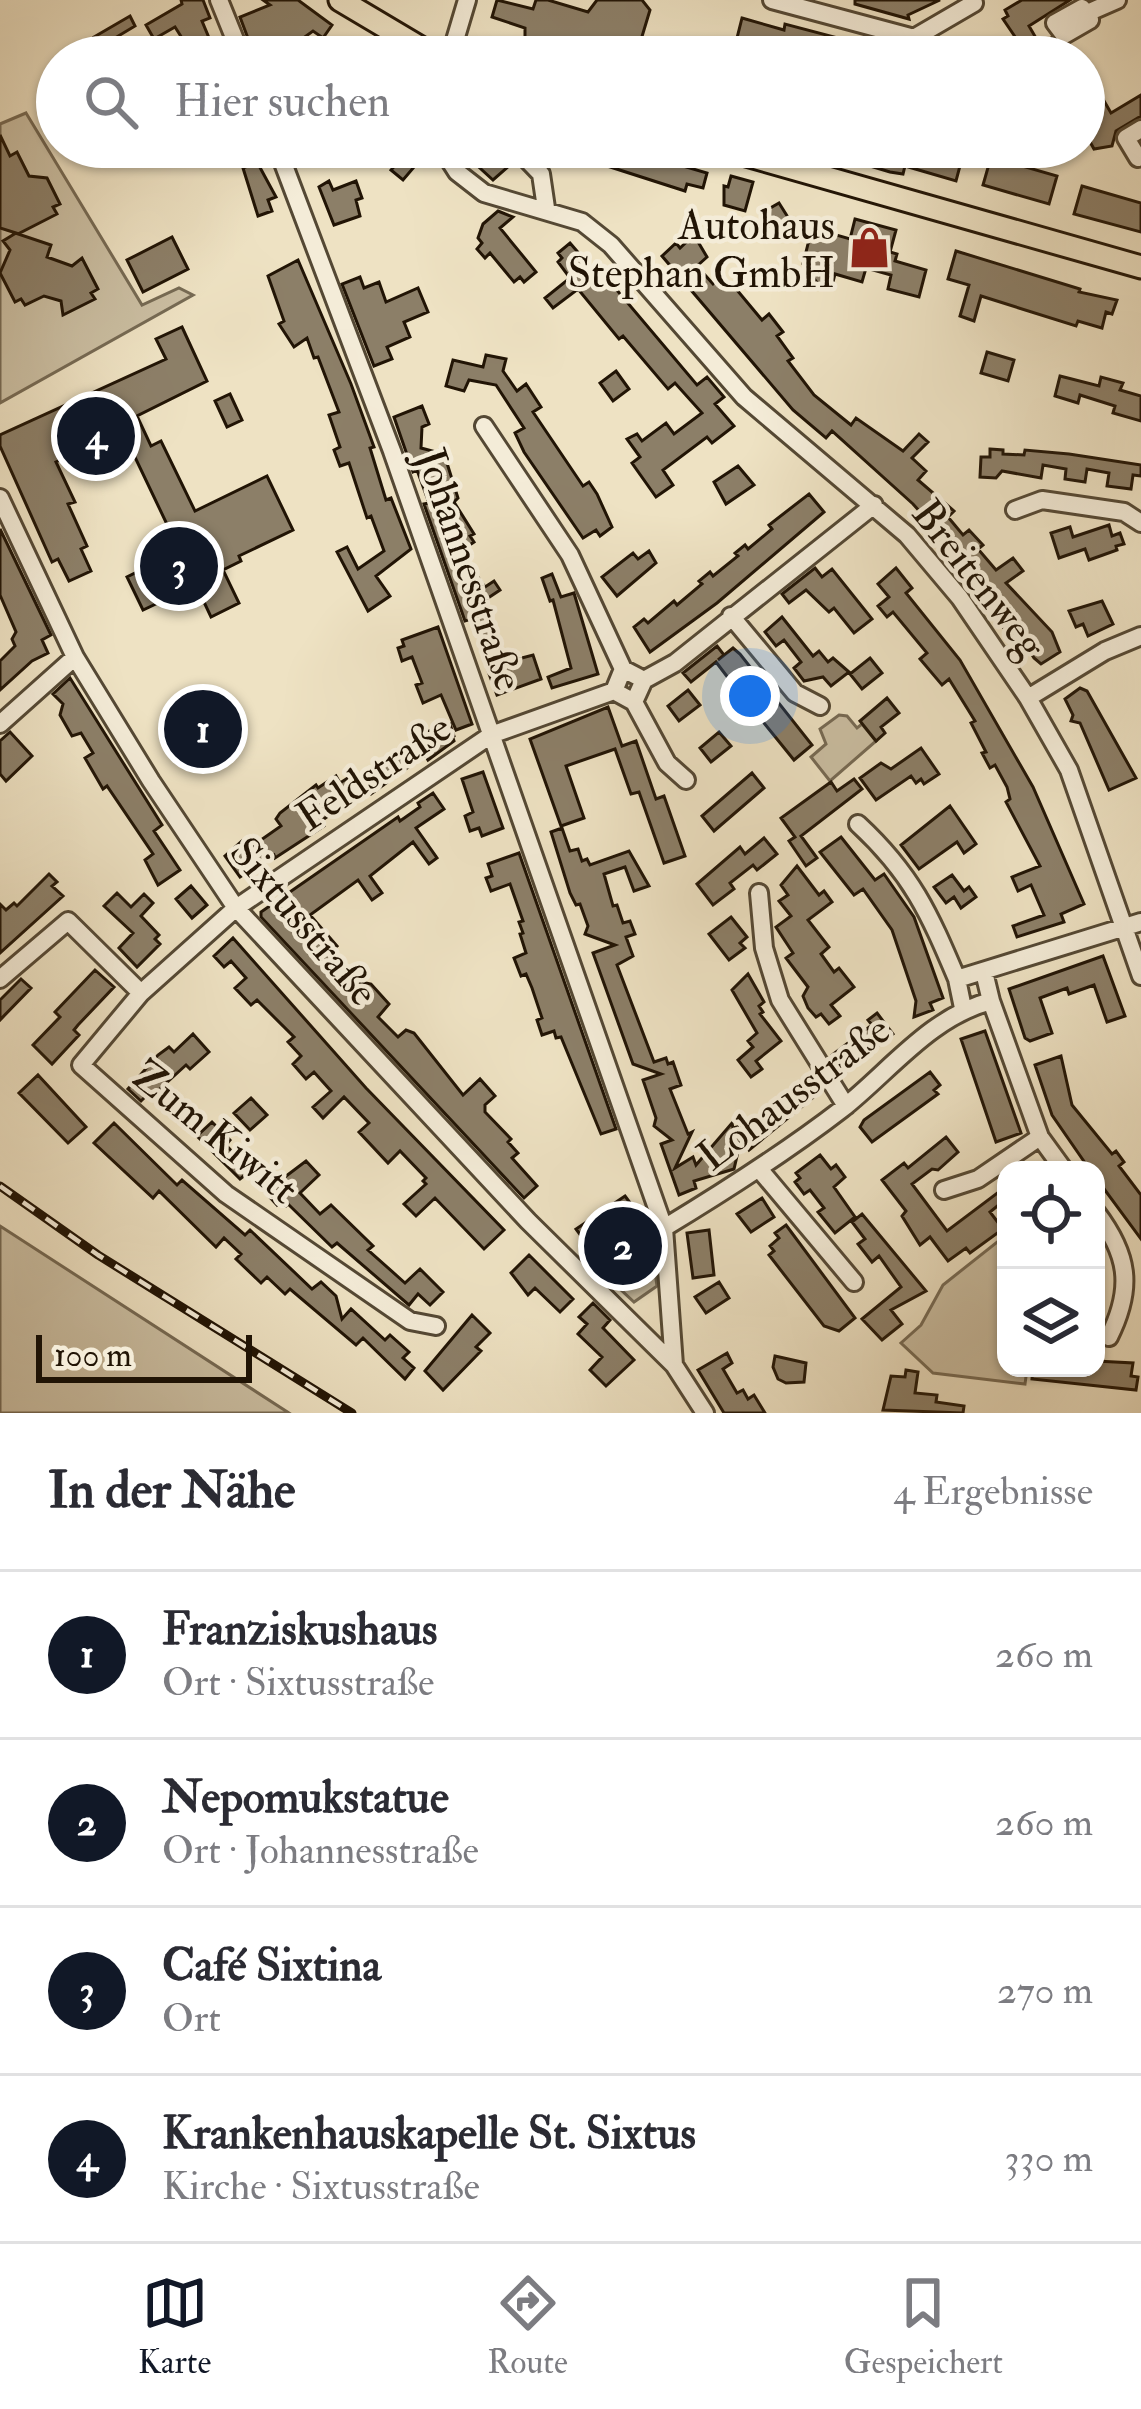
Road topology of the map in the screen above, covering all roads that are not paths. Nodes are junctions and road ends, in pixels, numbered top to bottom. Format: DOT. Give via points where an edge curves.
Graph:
graph roads {
  1 [pos="219,0"];
  2 [pos="340,0"];
  3 [pos="467,0"];
  4 [pos="772,0"];
  5 [pos="972,0"];
  6 [pos="1117,0"];
  7 [pos="1085,14"];
  8 [pos="234,36"];
  9 [pos="401,36"];
  10 [pos="456,36"];
  11 [pos="907,36"];
  12 [pos="917,36"];
  13 [pos="1141,129"];
  14 [pos="1141,156"];
  15 [pos="286,168"];
  16 [pos="454,168"];
  17 [pos="535,168"];
  18 [pos="792,168"];
  19 [pos="546,208"];
  20 [pos="1141,267"];
  21 [pos="484,426"];
  22 [pos="1,502"];
  23 [pos="874,505"];
  24 [pos="1015,510"];
  25 [pos="1141,523"];
  26 [pos="731,616"];
  27 [pos="1141,636"];
  28 [pos="75,657"];
  29 [pos="623,669"];
  30 [pos="644,680"];
  31 [pos="614,691"];
  32 [pos="1028,698"];
  33 [pos="634,702"];
  34 [pos="820,706"];
  35 [pos="0,724"];
  36 [pos="491,735"];
  37 [pos="686,780"];
  38 [pos="858,824"];
  39 [pos="759,893"];
  40 [pos="236,908"];
  41 [pos="1132,925"];
  42 [pos="984,972"];
  43 [pos="1141,976"];
  44 [pos="0,979"];
  45 [pos="957,980"];
  46 [pos="141,993"];
  47 [pos="992,1001"];
  48 [pos="963,1008"];
  49 [pos="846,1106"];
  50 [pos="1040,1137"];
  51 [pos="1057,1161"];
  52 [pos="760,1170"];
  53 [pos="944,1190"];
  54 [pos="1105,1223"];
  55 [pos="664,1228"];
  56 [pos="854,1282"];
  57 [pos="670,1316"];
  58 [pos="436,1326"];
  59 [pos="639,1328"];
  60 [pos="1109,1337"];
  61 [pos="674,1364"];
  62 [pos="705,1413"];
  1 -- 8 [label="street"];
  2 -- 9 [label="main road"];
  3 -- 10 [label="street"];
  4 -- 11 [label="street"];
  5 -- 12 [label="street"];
  6 -- 7 [label="street"];
  13 -- 14 [label="street" via="1126,138"];
  15 -- 36 [label="street, Johannesstraße"];
  16 -- 19 [label="street, Breitenweg" via="484,193"];
  17 -- 19 [label="street"];
  18 -- 20 [label="main road"];
  19 -- 23 [label="street, Breitenweg" via="611,245 744,397"];
  21 -- 29 [label="street" via="570,555"];
  22 -- 28 [label="street, Sixtusstraße"];
  23 -- 26 [label="street"];
  23 -- 32 [label="street, Breitenweg" via="959,598"];
  24 -- 25 [label="street" via="1042,500 1124,512"];
  26 -- 30 [label="street"];
  26 -- 34 [label="street" via="795,693"];
  27 -- 32 [label="street"];
  28 -- 35 [label="street"];
  28 -- 40 [label="street, Sixtusstraße"];
  29 -- 30 [label="street"];
  29 -- 31 [label="street"];
  30 -- 33 [label="street"];
  31 -- 33 [label="street"];
  31 -- 36 [label="street, Feldstraße"];
  32 -- 41 [label="street, Breitenweg" via="1078,791"];
  33 -- 37 [label="street" via="667,764"];
  36 -- 40 [label="street, Feldstraße"];
  36 -- 55 [label="street, Johannesstraße"];
  38 -- 45 [label="street" via="924,901"];
  39 -- 49 [label="street" via="780,1000"];
  40 -- 46 [label="street, Zum Kiwitt"];
  40 -- 59 [label="street, Sixtusstraße" via="528,1221"];
  41 -- 42 [label="street"];
  41 -- 43 [label="street, Breitenweg"];
  42 -- 45 [label="street"];
  42 -- 47 [label="street"];
  44 -- 46 [label="street" via="68,920"];
  45 -- 48 [label="street"];
  46 -- 58 [label="street, Zum Kiwitt" via="81,1065 226,1194 410,1321"];
  47 -- 48 [label="street, Lohausstraße"];
  47 -- 50 [label="street"];
  48 -- 49 [label="street, Lohausstraße"];
  49 -- 52 [label="street, Lohausstraße"];
  50 -- 51 [label="street"];
  50 -- 53 [label="street" via="979,1179"];
  52 -- 55 [label="street, Lohausstraße"];
  52 -- 56 [label="street"];
  54 -- 60 [label="street" via="1125,1260"];
  55 -- 57 [label="street, Johannesstraße"];
  57 -- 59 [label="street" via="657,1330"];
  57 -- 61 [label="street, Johannesstraße"];
  59 -- 61 [label="street, Sixtusstraße"];
  61 -- 62 [label="street, Sixtusstraße"];
}
